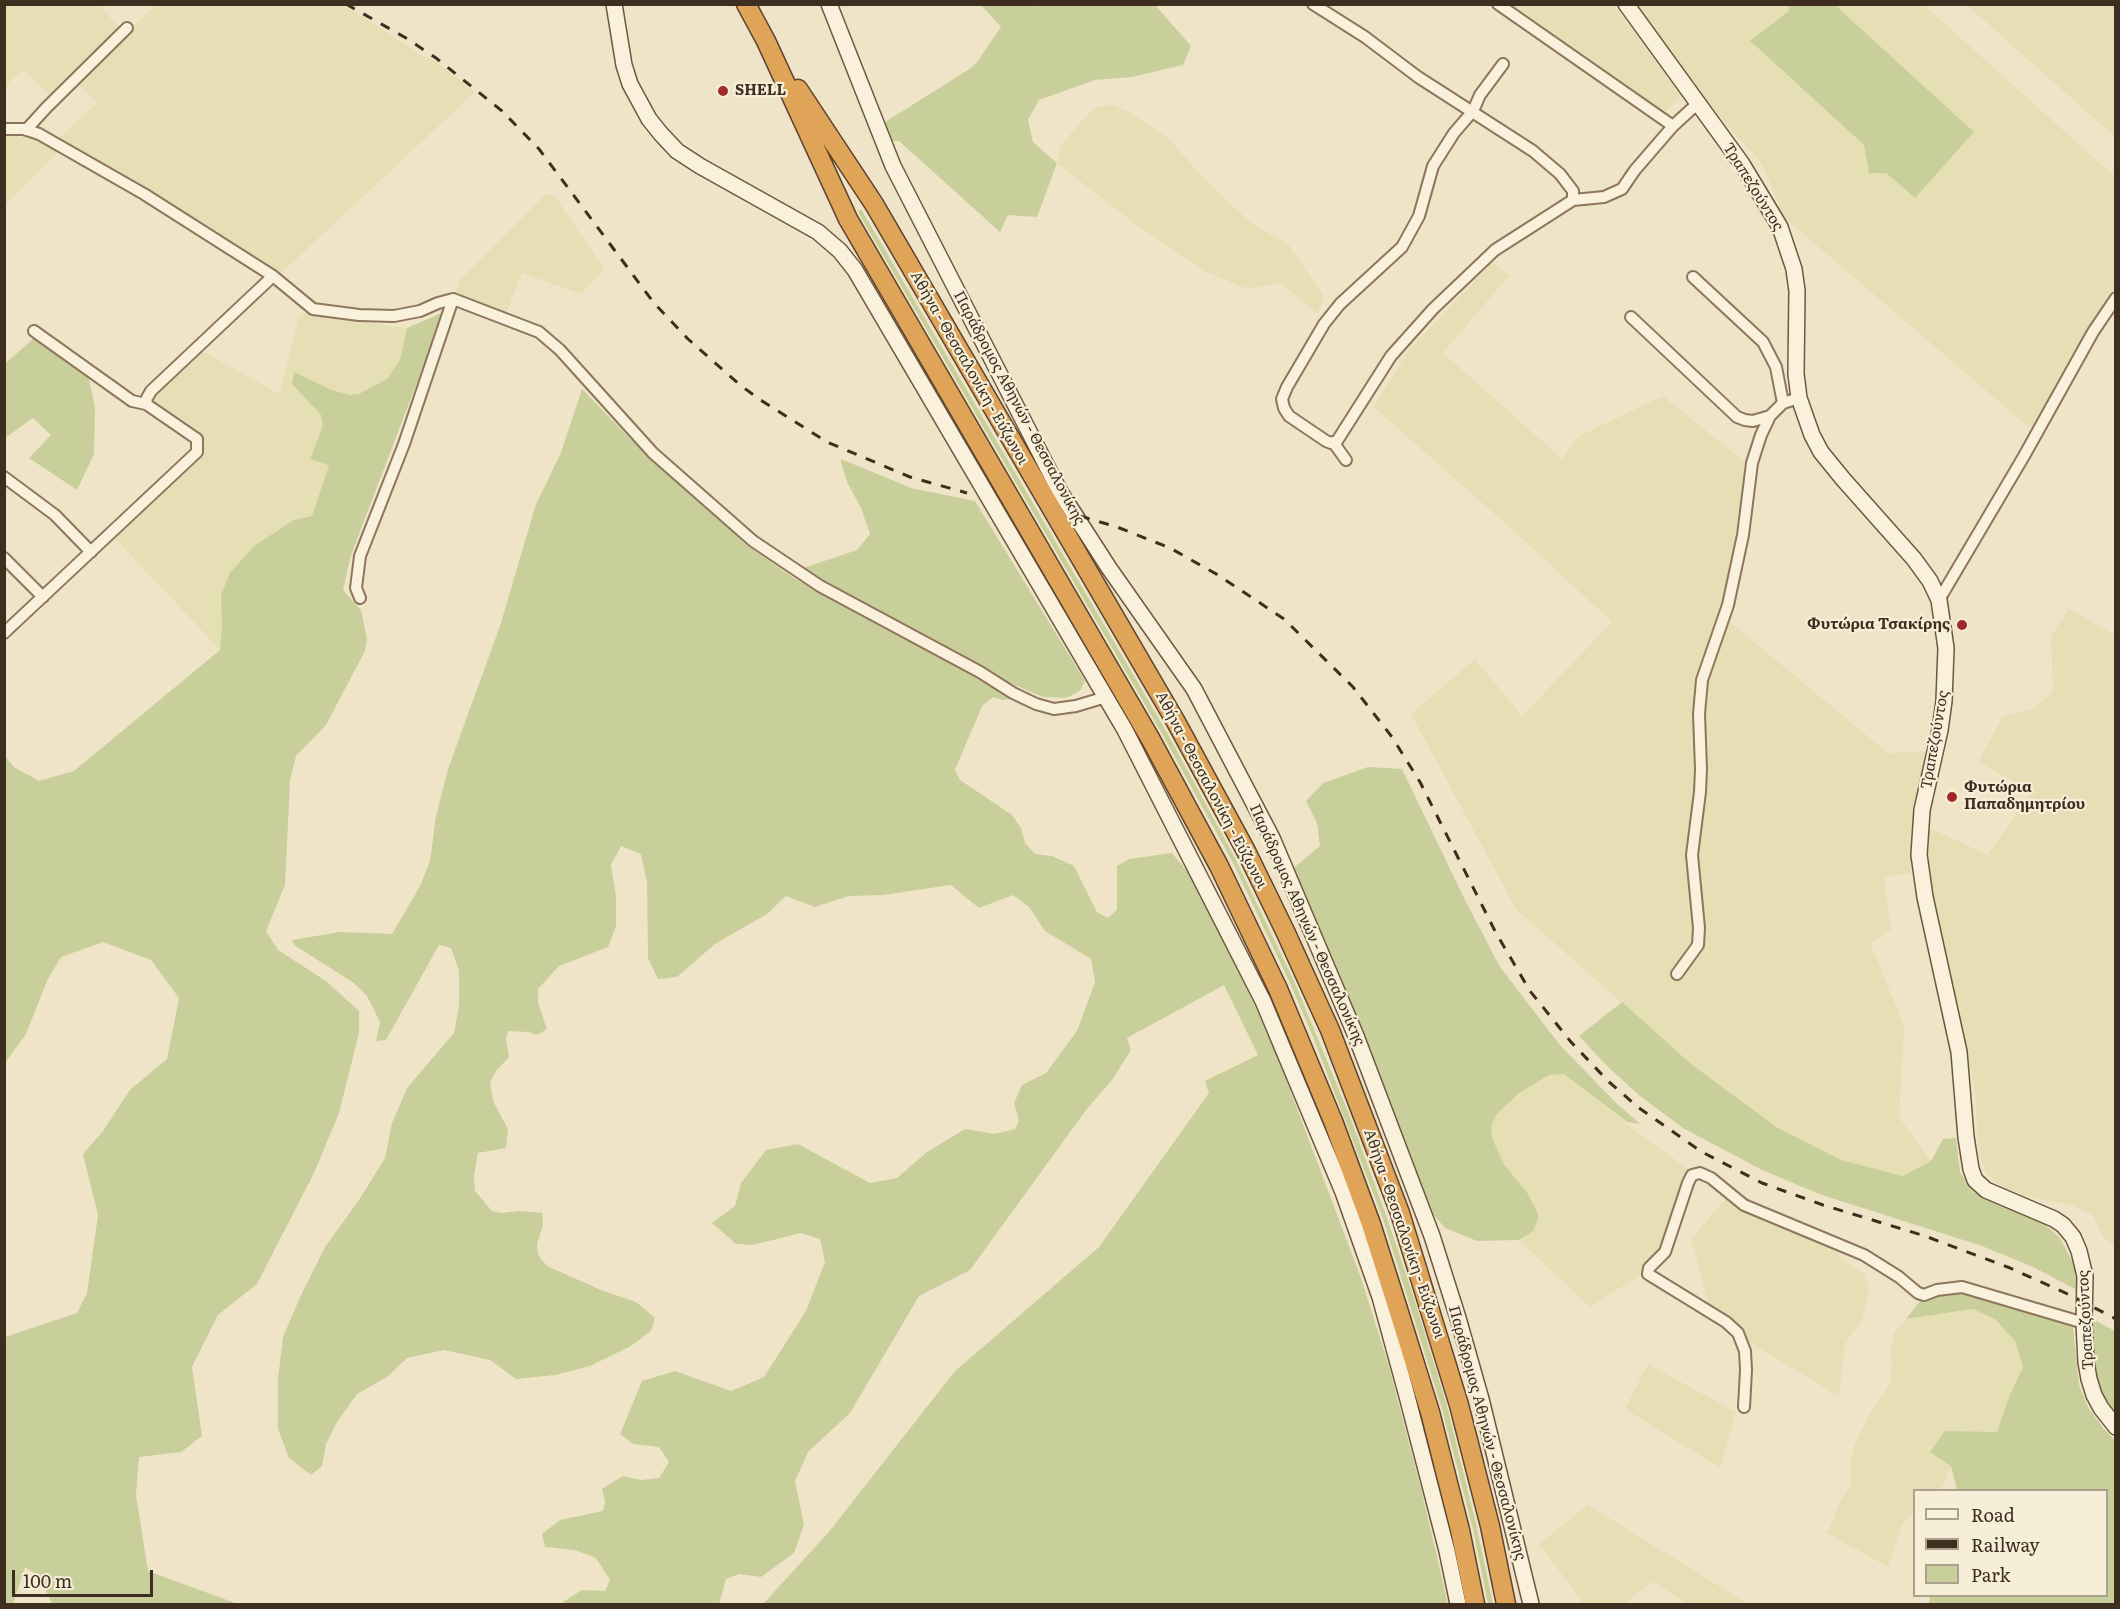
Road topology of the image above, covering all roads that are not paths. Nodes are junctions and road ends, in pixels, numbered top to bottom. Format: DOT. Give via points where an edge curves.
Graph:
graph roads {
  1 [pos="614,4"];
  2 [pos="746,4"];
  3 [pos="829,4"];
  4 [pos="1313,4"];
  5 [pos="1498,4"];
  6 [pos="1626,4"];
  7 [pos="127,28"];
  8 [pos="766,42"];
  9 [pos="1503,64"];
  10 [pos="1698,103"];
  11 [pos="1473,111"];
  12 [pos="1673,126"];
  13 [pos="4,129"];
  14 [pos="26,130"];
  15 [pos="1573,200"];
  16 [pos="273,276"];
  17 [pos="1693,277"];
  18 [pos="2115,298"];
  19 [pos="453,299"];
  20 [pos="1631,317"];
  21 [pos="34,331"];
  22 [pos="1799,398"];
  23 [pos="1782,403"];
  24 [pos="147,404"];
  25 [pos="1770,416"];
  26 [pos="1334,442"];
  27 [pos="1346,460"];
  28 [pos="4,477"];
  29 [pos="91,552"];
  30 [pos="4,558"];
  31 [pos="43,597"];
  32 [pos="360,598"];
  33 [pos="1939,600"];
  34 [pos="4,633"];
  35 [pos="1106,697"];
  36 [pos="1677,974"];
  37 [pos="2084,1323"];
  38 [pos="1744,1407"];
  39 [pos="2115,1427"];
  40 [pos="1458,1605"];
  41 [pos="1475,1605"];
  42 [pos="1506,1605"];
  43 [pos="1531,1605"];
  1 -- 35 [label="main road" via="630,84 661,134 700,166 818,232 855,270"];
  2 -- 8 [label="highway, Αθήνα - Θεσσαλονίκη - Εύζωνοι"];
  3 -- 43 [label="main road, Παράδρομος Αθηνών - Θεσσαλονίκης" via="892,166 1060,492 1194,689 1272,838 1356,1036 1432,1236 1481,1399"];
  4 -- 11 [label="street"];
  5 -- 12 [label="street"];
  6 -- 10 [label="main road, Τραπεζούντος"];
  7 -- 14 [label="street"];
  8 -- 41 [label="highway, Αθήνα - Θεσσαλονίκη - Εύζωνοι" via="848,219 1150,738 1219,866 1278,989 1333,1121 1401,1317 1438,1443"];
  8 -- 42 [label="highway, Αθήνα - Θεσσαλονίκη - Εύζωνοι" via="874,204 1176,722 1285,931 1330,1030 1400,1213 1460,1405"];
  9 -- 11 [label="street"];
  10 -- 12 [label="street"];
  10 -- 22 [label="main road, Τραπεζούντος" via="1742,164 1788,247 1797,291"];
  11 -- 15 [label="street" via="1547,162 1573,192"];
  11 -- 26 [label="street" via="1432,166 1419,216 1402,247 1324,324 1282,399 1289,416 1326,441"];
  12 -- 15 [label="street" via="1622,189 1605,197"];
  13 -- 14 [label="street"];
  14 -- 16 [label="street" via="144,194"];
  15 -- 26 [label="street" via="1495,250 1433,309 1391,356"];
  16 -- 19 [label="street" via="313,309 322,311 394,316"];
  16 -- 24 [label="street" via="151,391"];
  17 -- 23 [label="street" via="1763,342 1776,367"];
  18 -- 33 [label="street"];
  19 -- 32 [label="street" via="404,444 360,556 356,588"];
  19 -- 35 [label="street" via="539,333 560,350 652,453 753,541 820,586 1036,704 1054,709"];
  20 -- 25 [label="street" via="1737,417 1753,421"];
  21 -- 24 [label="street" via="132,401"];
  22 -- 23 [label="street"];
  22 -- 33 [label="main road, Τραπεζούντος" via="1821,452 1914,559"];
  23 -- 25 [label="street"];
  24 -- 29 [label="street" via="197,439 197,452"];
  25 -- 36 [label="street" via="1752,463 1743,535 1728,605 1702,680 1700,792 1692,855 1700,928 1698,945"];
  26 -- 27 [label="street"];
  28 -- 29 [label="street" via="55,515"];
  29 -- 31 [label="street"];
  30 -- 31 [label="street"];
  31 -- 34 [label="street"];
  33 -- 37 [label="main road, Τραπεζούντος" via="1945,635 1945,692 1922,810 1919,855 1959,1052 1971,1169 1975,1180 1986,1190 2054,1219 2068,1231 2079,1251 2085,1276"];
  35 -- 40 [label="main road" via="1263,1001 1343,1191 1380,1297"];
  37 -- 38 [label="street" via="1962,1287 1918,1293 1863,1255 1744,1205 1700,1173 1692,1175 1665,1252 1648,1274 1738,1333 1745,1351"];
  37 -- 39 [label="main road, Τραπεζούντος" via="2089,1379 2101,1408"];
}
